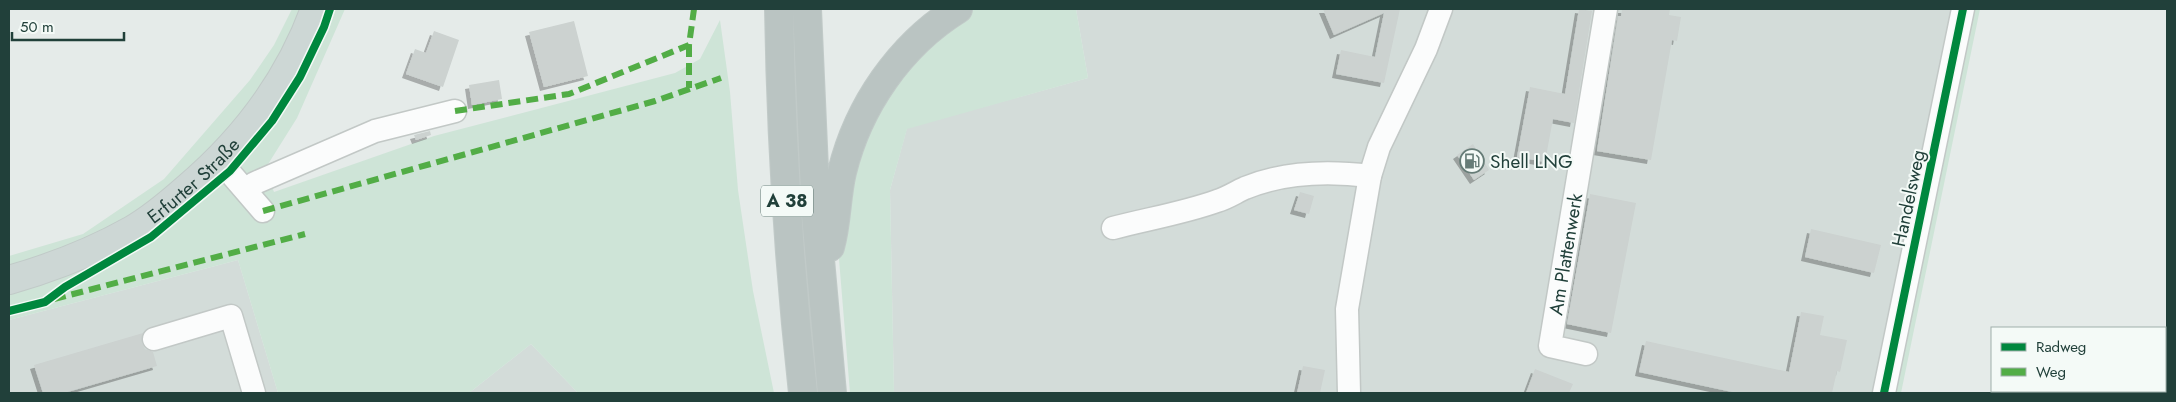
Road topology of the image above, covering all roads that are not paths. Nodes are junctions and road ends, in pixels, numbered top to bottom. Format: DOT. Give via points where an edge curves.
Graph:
graph roads {
  1 [pos="315,9"];
  2 [pos="779,9"];
  3 [pos="807,9"];
  4 [pos="958,9"];
  5 [pos="1441,9"];
  6 [pos="1606,9"];
  7 [pos="1963,9"];
  8 [pos="455,110"];
  9 [pos="219,160"];
  10 [pos="1370,176"];
  11 [pos="246,189"];
  12 [pos="263,211"];
  13 [pos="1113,228"];
  14 [pos="820,277"];
  15 [pos="9,280"];
  16 [pos="154,339"];
  17 [pos="1586,354"];
  18 [pos="254,393"];
  19 [pos="803,393"];
  20 [pos="832,393"];
  21 [pos="1349,393"];
  22 [pos="1884,393"];
  1 -- 9 [label="main road, Erfurter Straße" via="303,40 284,74 251,122"];
  2 -- 19 [label="highway, A 38" via="786,185"];
  3 -- 14 [label="highway, A 38"];
  4 -- 14 [label="highway" via="936,24 902,57 864,112 842,172 833,237"];
  5 -- 10 [label="street" via="1426,49 1379,147"];
  6 -- 17 [label="street, Am Plattenwerk" via="1550,346"];
  7 -- 22 [label="street, Handelsweg"];
  8 -- 11 [label="street" via="375,131"];
  9 -- 11 [label="street"];
  9 -- 15 [label="main road, Erfurter Straße" via="133,230 73,258"];
  10 -- 13 [label="street" via="1332,173 1276,179 1246,187 1218,201"];
  10 -- 21 [label="street" via="1346,309"];
  11 -- 12 [label="street"];
  14 -- 20 [label="highway, A 38"];
  16 -- 18 [label="street" via="231,316"];
}
